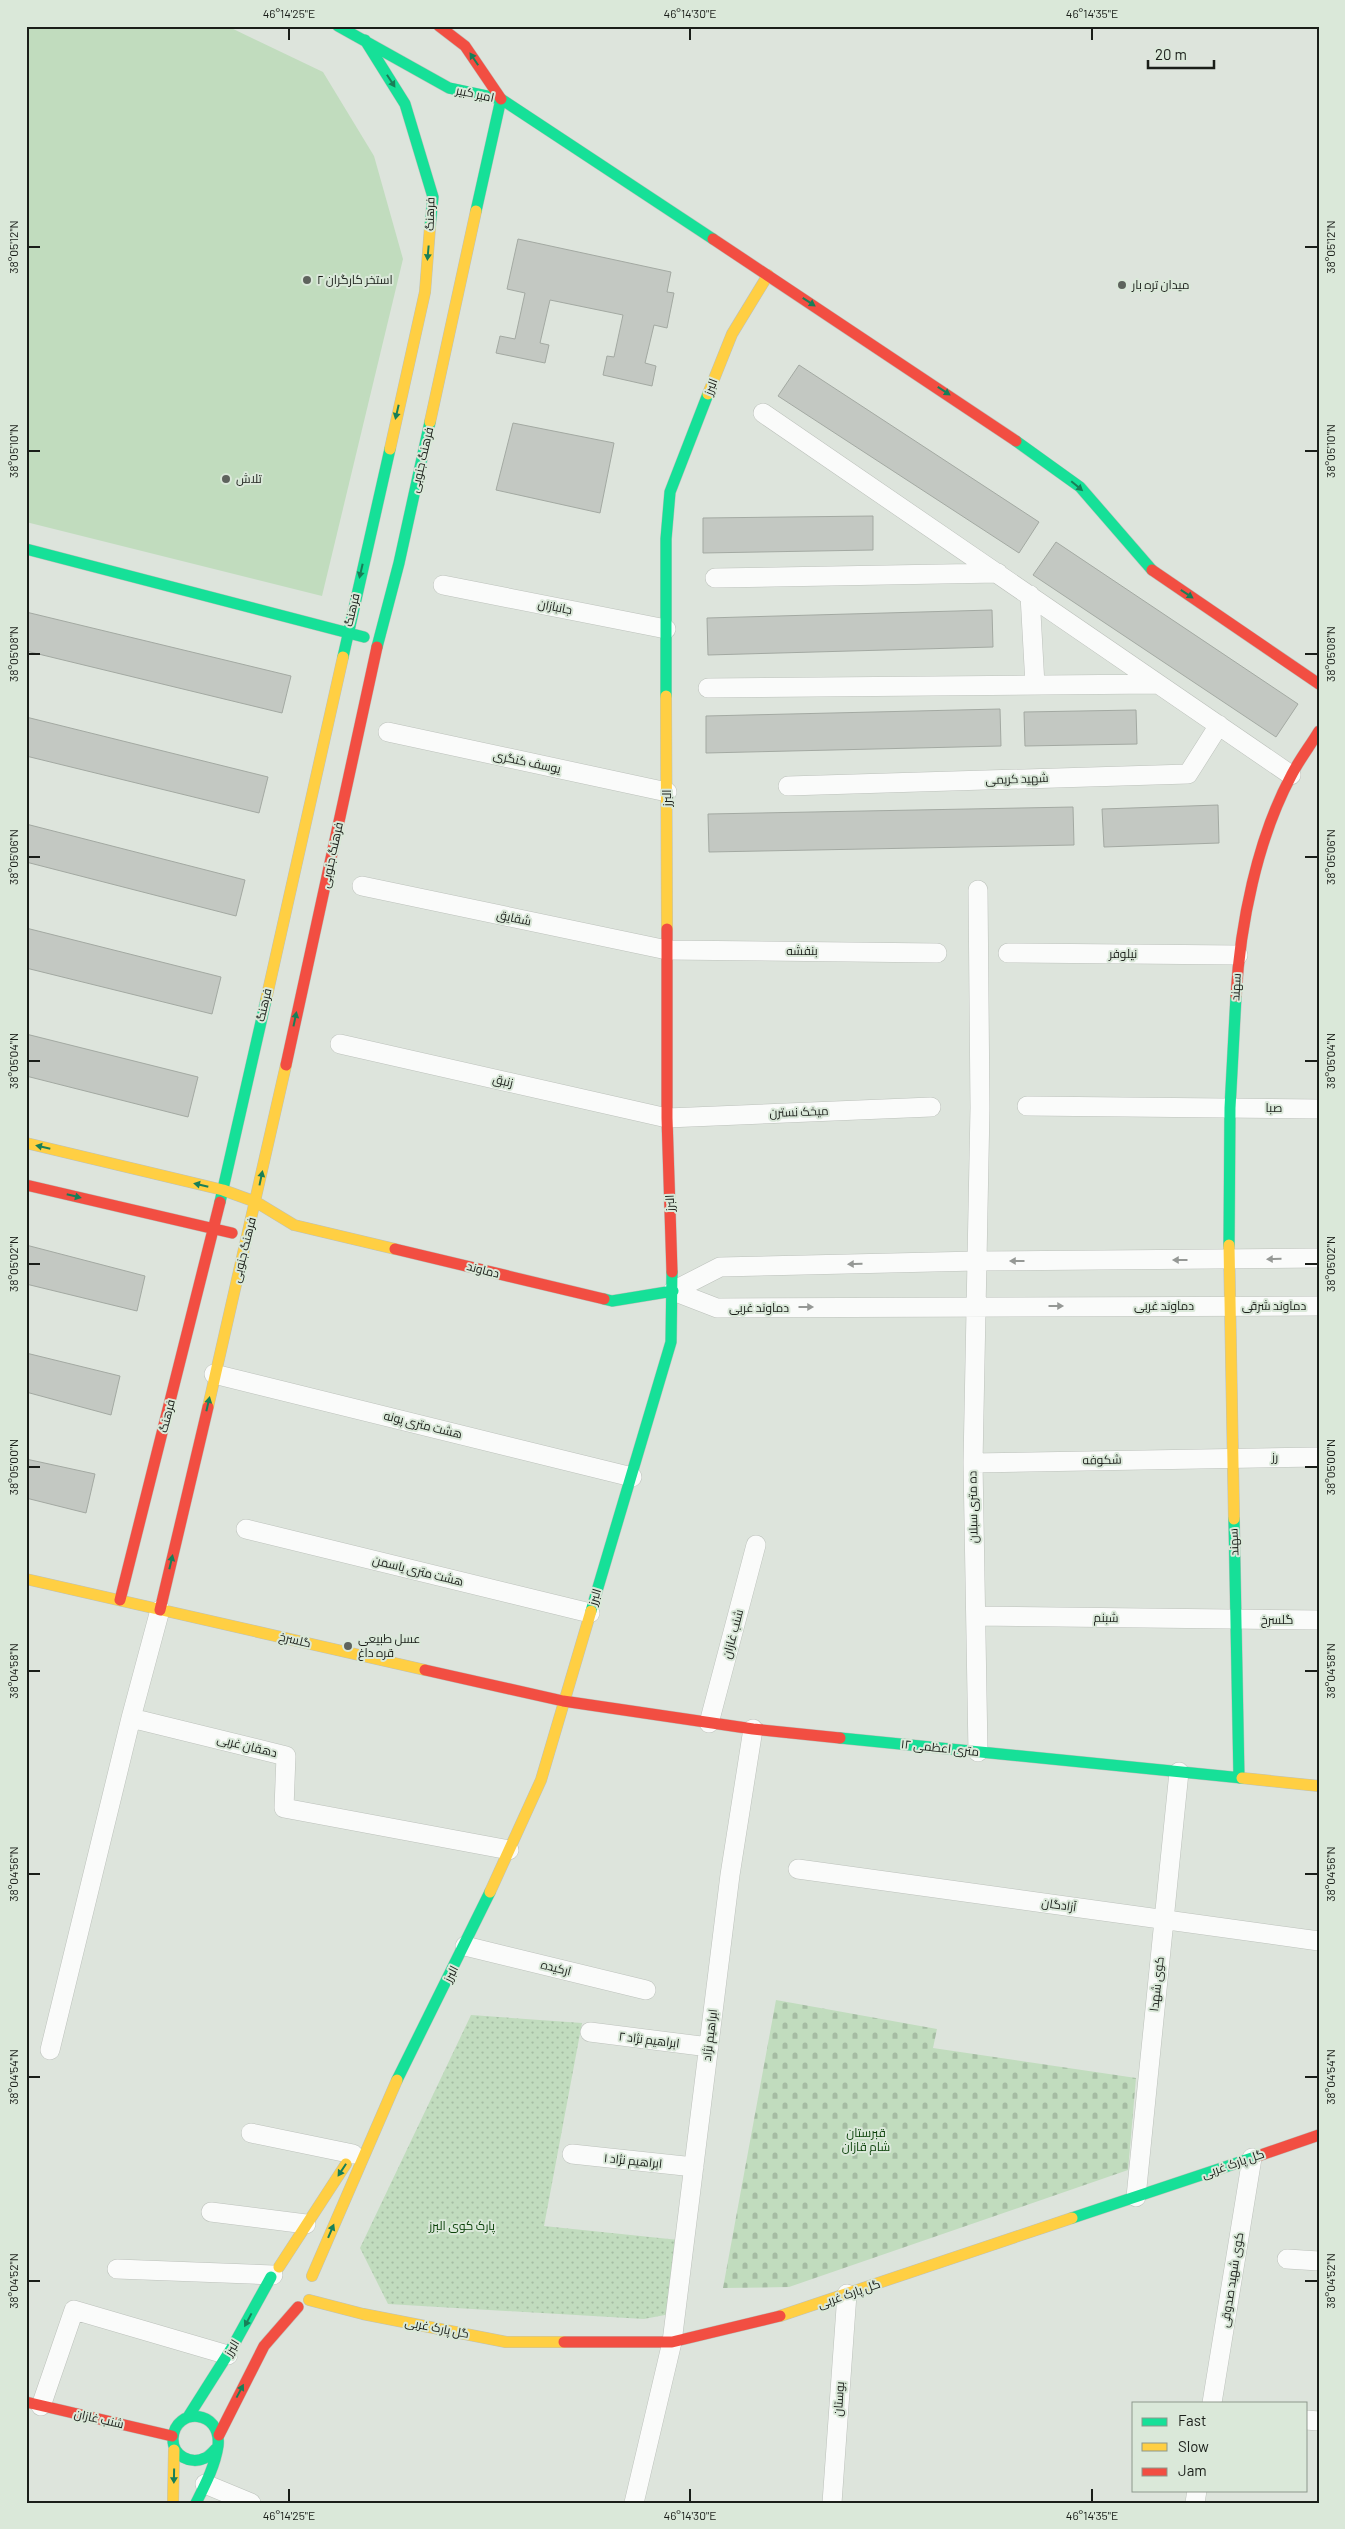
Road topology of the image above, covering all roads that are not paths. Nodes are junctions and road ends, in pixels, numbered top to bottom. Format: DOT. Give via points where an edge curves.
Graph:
graph roads {
  1 [pos="338,26"];
  2 [pos="439,26"];
  3 [pos="364,40"];
  4 [pos="501,99"];
  5 [pos="768,275"];
  6 [pos="764,413"];
  7 [pos="26,549"];
  8 [pos="998,573"];
  9 [pos="716,578"];
  10 [pos="443,585"];
  11 [pos="1030,595"];
  12 [pos="666,629"];
  13 [pos="347,633"];
  14 [pos="379,640"];
  15 [pos="1158,684"];
  16 [pos="1319,684"];
  17 [pos="1035,685"];
  18 [pos="708,688"];
  19 [pos="1218,725"];
  20 [pos="1319,731"];
  21 [pos="388,732"];
  22 [pos="1292,775"];
  23 [pos="788,786"];
  24 [pos="666,792"];
  25 [pos="362,886"];
  26 [pos="978,890"];
  27 [pos="667,950"];
  28 [pos="937,952"];
  29 [pos="1008,953"];
  30 [pos="1238,955"];
  31 [pos="340,1044"];
  32 [pos="1027,1106"];
  33 [pos="931,1107"];
  34 [pos="1230,1108"];
  35 [pos="1319,1108"];
  36 [pos="667,1118"];
  37 [pos="26,1143"];
  38 [pos="26,1185"];
  39 [pos="223,1190"];
  40 [pos="256,1202"];
  41 [pos="294,1225"];
  42 [pos="275,1229"];
  43 [pos="214,1231"];
  44 [pos="251,1234"];
  45 [pos="1319,1258"];
  46 [pos="1229,1259"];
  47 [pos="977,1262"];
  48 [pos="673,1291"];
  49 [pos="974,1306"];
  50 [pos="1229,1306"];
  51 [pos="1319,1306"];
  52 [pos="214,1374"];
  53 [pos="1319,1456"];
  54 [pos="1232,1457"];
  55 [pos="973,1463"];
  56 [pos="632,1477"];
  57 [pos="246,1529"];
  58 [pos="756,1545"];
  59 [pos="26,1579"];
  60 [pos="120,1600"];
  61 [pos="160,1610"];
  62 [pos="590,1613"];
  63 [pos="976,1616"];
  64 [pos="1236,1620"];
  65 [pos="1319,1620"];
  66 [pos="563,1701"];
  67 [pos="131,1718"];
  68 [pos="709,1723"];
  69 [pos="753,1729"];
  70 [pos="978,1752"];
  71 [pos="1179,1772"];
  72 [pos="1239,1778"];
  73 [pos="1319,1786"];
  74 [pos="510,1850"];
  75 [pos="798,1869"];
  76 [pos="1164,1919"];
  77 [pos="1319,1941"];
  78 [pos="465,1946"];
  79 [pos="646,1990"];
  80 [pos="590,2032"];
  81 [pos="709,2047"];
  82 [pos="50,2050"];
  83 [pos="387,2100"];
  84 [pos="250,2133"];
  85 [pos="1319,2135"];
  86 [pos="353,2154"];
  87 [pos="572,2154"];
  88 [pos="1252,2158"];
  89 [pos="694,2167"];
  90 [pos="1136,2197"];
  91 [pos="211,2212"];
  92 [pos="306,2224"];
  93 [pos="1287,2258"];
  94 [pos="1319,2261"];
  95 [pos="117,2269"];
  96 [pos="274,2273"];
  97 [pos="312,2276"];
  98 [pos="314,2288"];
  99 [pos="847,2294"];
  100 [pos="272,2295"];
  101 [pos="309,2300"];
  102 [pos="286,2307"];
  103 [pos="298,2307"];
  104 [pos="363,2314"];
  105 [pos="672,2342"];
  106 [pos="228,2355"];
  107 [pos="1212,2402"];
  108 [pos="34,2404"];
  109 [pos="188,2417"];
  110 [pos="219,2435"];
  111 [pos="172,2436"];
  112 [pos="217,2448"];
  113 [pos="174,2450"];
  114 [pos="205,2484"];
  115 [pos="173,2503"];
  116 [pos="196,2503"];
  117 [pos="251,2503"];
  118 [pos="634,2503"];
  119 [pos="832,2503"];
  1 -- 3 [label="main road, امیر کبیر"];
  4 -- 2 [label="main road, امیر کبیر, one-way" via="466,46"];
  3 -- 4 [label="main road, امیر کبیر" via="449,88"];
  3 -- 13 [label="main road, فرهنگ, one-way" via="405,104 432,197 425,292"];
  4 -- 5 [label="main road"];
  4 -- 14 [label="main road, فرهنگ جنوبی" via="399,564"];
  5 -- 12 [label="main road, البرز" via="732,334 670,492 666,539"];
  5 -- 16 [label="main road, one-way" via="983,417 1080,487 1147,566"];
  6 -- 8 [label="street"];
  7 -- 13 [label="main road"];
  8 -- 9 [label="street"];
  8 -- 11 [label="street"];
  10 -- 12 [label="street, جانبازان"];
  11 -- 15 [label="street"];
  11 -- 17 [label="street"];
  12 -- 24 [label="main road, البرز"];
  13 -- 14 [label="main road"];
  13 -- 39 [label="main road, فرهنگ"];
  40 -- 14 [label="main road, فرهنگ جنوبی, one-way"];
  15 -- 17 [label="street"];
  15 -- 19 [label="street"];
  17 -- 18 [label="street"];
  19 -- 22 [label="street"];
  19 -- 23 [label="street, شهید کریمی" via="1188,774"];
  20 -- 22 [label="main road, سهند"];
  21 -- 24 [label="street, یوسف کنگری"];
  22 -- 30 [label="main road, سهند" via="1275,810 1255,876"];
  24 -- 27 [label="main road, البرز"];
  25 -- 27 [label="street, شقایق"];
  26 -- 47 [label="street, ده متری سبلان" via="980,1108"];
  27 -- 28 [label="street, بنفشه"];
  27 -- 36 [label="main road, البرز"];
  29 -- 30 [label="street, نیلوفر"];
  30 -- 34 [label="main road, سهند"];
  31 -- 36 [label="street, زنبق"];
  32 -- 34 [label="street"];
  33 -- 36 [label="street, میخک نسترن"];
  34 -- 35 [label="street, صبا"];
  34 -- 46 [label="main road, سهند"];
  36 -- 48 [label="main road, البرز"];
  39 -- 37 [label="main road, one-way"];
  38 -- 43 [label="main road, one-way"];
  39 -- 40 [label="main road"];
  39 -- 43 [label="main road, فرهنگ"];
  40 -- 41 [label="main road"];
  40 -- 44 [label="main road, فرهنگ جنوبی"];
  41 -- 42 [label="main road"];
  41 -- 48 [label="main road, دماوند" via="612,1301"];
  43 -- 44 [label="main road"];
  43 -- 60 [label="main road, فرهنگ"];
  44 -- 52 [label="main road, فرهنگ جنوبی"];
  45 -- 46 [label="street, one-way"];
  46 -- 47 [label="street, one-way"];
  46 -- 50 [label="main road, سهند"];
  47 -- 48 [label="street, one-way" via="720,1267"];
  47 -- 49 [label="street, ده متری سبلان"];
  48 -- 49 [label="street, دماوند غربی, one-way" via="717,1308"];
  48 -- 56 [label="main road, البرز" via="671,1342"];
  49 -- 50 [label="street, دماوند غربی, one-way"];
  49 -- 55 [label="street, ده متری سبلان"];
  50 -- 51 [label="street, دماوند شرقی"];
  50 -- 54 [label="main road, سهند"];
  52 -- 56 [label="street, هشت متری پونه"];
  61 -- 52 [label="main road, فرهنگ جنوبی, one-way"];
  53 -- 54 [label="street, رز"];
  54 -- 55 [label="street, شکوفه"];
  54 -- 64 [label="main road, سهند"];
  55 -- 63 [label="street, ده متری سبلان"];
  56 -- 62 [label="main road, البرز"];
  57 -- 62 [label="street, هشت متری یاسمن"];
  58 -- 68 [label="street, شنب غازان"];
  59 -- 60 [label="main road, گلسرخ"];
  60 -- 61 [label="main road, گلسرخ"];
  61 -- 66 [label="main road, گلسرخ"];
  61 -- 67 [label="street"];
  62 -- 66 [label="main road, البرز"];
  63 -- 64 [label="street, شبنم"];
  63 -- 70 [label="street, ده متری سبلان"];
  64 -- 65 [label="street, گلسرخ"];
  64 -- 72 [label="main road, سهند"];
  66 -- 68 [label="main road, ۱۲ متری اعظمی"];
  66 -- 74 [label="main road, البرز" via="541,1780"];
  67 -- 74 [label="street, دهقان غربی" via="286,1756 284,1808"];
  67 -- 82 [label="street"];
  68 -- 69 [label="main road, ۱۲ متری اعظمی"];
  69 -- 70 [label="main road, ۱۲ متری اعظمی"];
  69 -- 81 [label="street, ابراهیم نژاد" via="730,1875"];
  70 -- 71 [label="main road, ۱۲ متری اعظمی"];
  71 -- 72 [label="main road, ۱۲ متری اعظمی"];
  71 -- 76 [label="street, کوی شهدا"];
  72 -- 73 [label="main road, ۱۲ متری اعظمی"];
  74 -- 78 [label="main road, البرز"];
  75 -- 76 [label="street, آزادگان"];
  76 -- 77 [label="street, آزادگان"];
  76 -- 90 [label="street, کوی شهدا"];
  78 -- 79 [label="street, ارکیده"];
  78 -- 83 [label="main road, البرز"];
  80 -- 81 [label="street, ابراهیم نژاد ۲"];
  81 -- 89 [label="street, ابراهیم نژاد"];
  83 -- 86 [label="main road, البرز"];
  97 -- 83 [label="main road, البرز, one-way"];
  84 -- 86 [label="street"];
  85 -- 88 [label="main road, گل پارک غربی"];
  86 -- 92 [label="main road, البرز, one-way"];
  87 -- 89 [label="street, ابراهیم نژاد ۱"];
  88 -- 90 [label="main road, گل پارک غربی"];
  88 -- 107 [label="street, کوی شهید صدوقی"];
  89 -- 105 [label="street, ابراهیم نژاد"];
  90 -- 99 [label="main road, گل پارک غربی"];
  91 -- 92 [label="street"];
  92 -- 96 [label="main road, البرز"];
  93 -- 94 [label="street"];
  95 -- 96 [label="street"];
  96 -- 97 [label="main road" via="291,2264 300,2266"];
  96 -- 100 [label="main road" via="269,2290"];
  96 -- 106 [label="main road, البرز, one-way"];
  97 -- 98 [label="main road"];
  98 -- 101 [label="main road"];
  98 -- 104 [label="main road, گل پارک غربی"];
  99 -- 105 [label="main road, گل پارک غربی" via="766,2322"];
  99 -- 119 [label="street, بوستان"];
  101 -- 103 [label="main road"];
  101 -- 104 [label="main road, گل پارک غربی"];
  102 -- 103 [label="main road"];
  110 -- 103 [label="main road, one-way" via="264,2346"];
  104 -- 105 [label="main road, گل پارک غربی" via="506,2342"];
  105 -- 118 [label="street, ابراهیم نژاد"];
  106 -- 108 [label="street" via="74,2310"];
  106 -- 109 [label="main road, البرز"];
  108 -- 111 [label="main road, شنب غازان"];
  109 -- 110 [label="main road" via="201,2416 213,2423"];
  109 -- 111 [label="main road" via="177,2424"];
  110 -- 112 [label="main road"];
  111 -- 113 [label="main road"];
  112 -- 113 [label="main road" via="209,2458 196,2463 183,2459"];
  112 -- 114 [label="main road"];
  113 -- 115 [label="main road, one-way"];
  114 -- 116 [label="main road"];
  114 -- 117 [label="street"];
}
